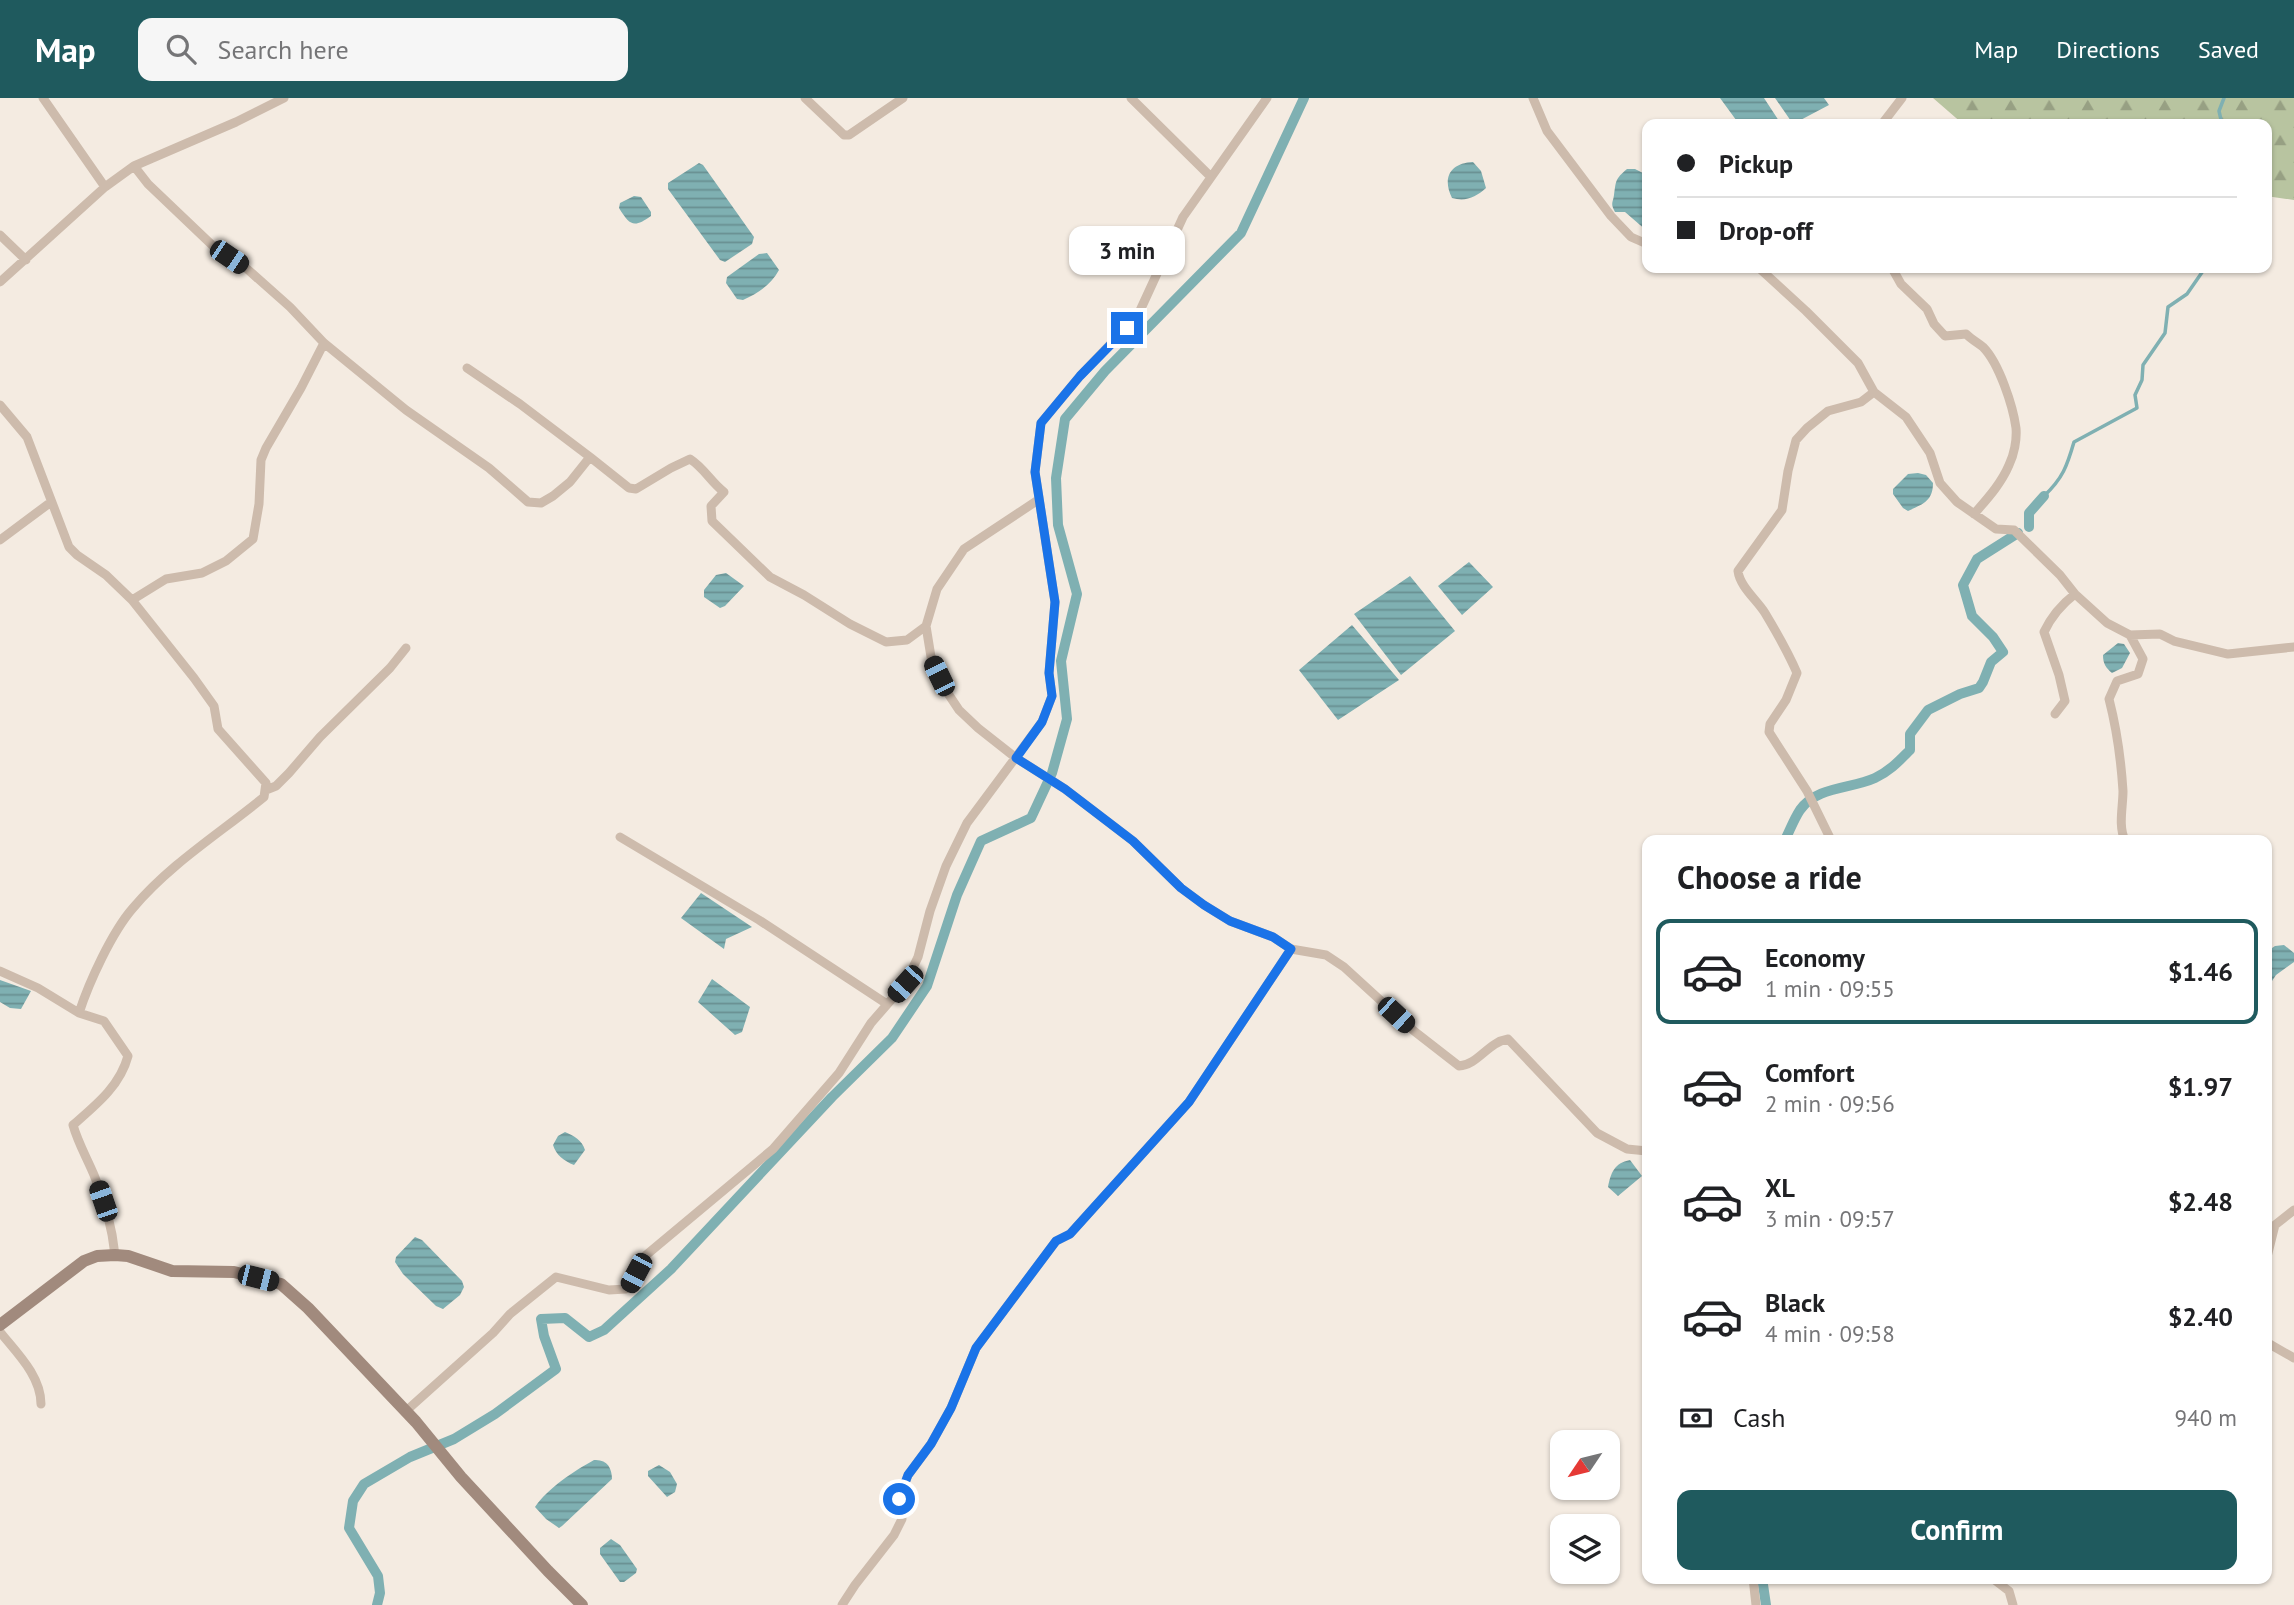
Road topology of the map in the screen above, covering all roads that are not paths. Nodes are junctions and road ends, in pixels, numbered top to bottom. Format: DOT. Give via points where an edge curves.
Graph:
graph roads {
  1 [pos="43,98"];
  2 [pos="284,98"];
  3 [pos="805,98"];
  4 [pos="903,98"];
  5 [pos="1131,98"];
  6 [pos="1267,98"];
  7 [pos="1533,98"];
  8 [pos="1902,98"];
  9 [pos="1886,119"];
  10 [pos="134,166"];
  11 [pos="1211,177"];
  12 [pos="105,187"];
  13 [pos="0,235"];
  14 [pos="1642,242"];
  15 [pos="26,260"];
  16 [pos="1765,273"];
  17 [pos="1894,273"];
  18 [pos="0,282"];
  19 [pos="324,343"];
  20 [pos="467,368"];
  21 [pos="1874,391"];
  22 [pos="0,405"];
  23 [pos="590,457"];
  24 [pos="1038,500"];
  25 [pos="51,502"];
  26 [pos="1974,514"];
  27 [pos="0,540"];
  28 [pos="2075,594"];
  29 [pos="132,600"];
  30 [pos="926,626"];
  31 [pos="2130,635"];
  32 [pos="2294,647"];
  33 [pos="406,648"];
  34 [pos="2055,714"];
  35 [pos="1016,758"];
  36 [pos="266,790"];
  37 [pos="1829,835"];
  38 [pos="2122,835"];
  39 [pos="620,837"];
  40 [pos="1291,949"];
  41 [pos="0,971"];
  42 [pos="887,1004"];
  43 [pos="79,1013"];
  44 [pos="1642,1150"];
  45 [pos="2294,1210"];
  46 [pos="2272,1237"];
  47 [pos="115,1255"];
  48 [pos="0,1325"];
  49 [pos="0,1332"];
  50 [pos="2272,1345"];
  51 [pos="2294,1358"];
  52 [pos="41,1404"];
  53 [pos="406,1411"];
  54 [pos="1754,1584"];
  55 [pos="2000,1584"];
  56 [pos="582,1605"];
  57 [pos="842,1605"];
  58 [pos="1756,1605"];
  59 [pos="2013,1605"];
  1 -- 12 [label="street"];
  2 -- 10 [label="street"];
  3 -- 4 [label="street" via="849,135"];
  5 -- 11 [label="street"];
  6 -- 11 [label="street"];
  7 -- 14 [label="street" via="1547,131 1611,216"];
  8 -- 9 [label="street"];
  10 -- 12 [label="street"];
  10 -- 19 [label="street" via="164,201 290,307"];
  11 -- 24 [label="street" via="1183,217 1138,315 1041,423 1035,472"];
  12 -- 15 [label="street"];
  13 -- 15 [label="street"];
  15 -- 18 [label="street"];
  16 -- 21 [label="street" via="1858,363"];
  17 -- 26 [label="street" via="1945,336 1966,334 1983,348 1995,363 2010,404 2016,429 2010,465"];
  19 -- 23 [label="street" via="528,502 541,503 553,496"];
  19 -- 29 [label="street" via="265,448 253,539 226,561 202,573 166,579"];
  20 -- 23 [label="street"];
  21 -- 26 [label="street" via="1906,418 1930,453 1940,483"];
  21 -- 37 [label="street" via="1861,402 1828,411 1796,440 1782,510 1738,571 1785,645 1797,673 1769,732"];
  22 -- 25 [label="street" via="27,437"];
  23 -- 30 [label="street" via="636,489 690,459 724,492 711,506 712,521 770,577 886,642 907,640"];
  24 -- 30 [label="street" via="964,549 937,589"];
  24 -- 35 [label="street" via="1055,602 1049,673 1052,696 1042,722"];
  25 -- 27 [label="street"];
  25 -- 29 [label="street" via="69,547"];
  26 -- 28 [label="street" via="1996,529 2014,530"];
  28 -- 31 [label="street" via="2107,623"];
  28 -- 34 [label="street" via="2044,632 2065,701"];
  29 -- 36 [label="street" via="214,706 218,729 261,775"];
  30 -- 35 [label="street" via="932,663 959,710"];
  31 -- 32 [label="street" via="2160,634 2228,654"];
  31 -- 38 [label="street" via="2143,659 2138,674 2117,681 2109,699 2117,729"];
  33 -- 36 [label="street" via="289,773"];
  35 -- 40 [label="street" via="1133,841 1204,905"];
  35 -- 42 [label="street" via="967,823 946,866 918,957 905,984"];
  36 -- 43 [label="street" via="264,797 200,846 134,907 86,990"];
  39 -- 42 [label="street"];
  40 -- 44 [label="street" via="1326,955 1344,967 1459,1066 1468,1066 1508,1039 1597,1133 1627,1149"];
  40 -- 57 [label="street" via="1189,1102 1070,1234 1056,1241 976,1348 944,1420 908,1475 899,1499 902,1519 894,1535"];
  41 -- 43 [label="street"];
  42 -- 53 [label="street" via="839,1073 773,1149 660,1241 645,1256 626,1289 609,1290 556,1277"];
  43 -- 47 [label="street" via="104,1021 128,1056 107,1094 73,1125 112,1227"];
  45 -- 46 [label="street" via="2275,1225"];
  47 -- 48 [label="street" via="84,1261"];
  47 -- 53 [label="street" via="172,1271 234,1272 281,1284"];
  49 -- 52 [label="street" via="35,1378"];
  50 -- 51 [label="street"];
  53 -- 56 [label="street" via="461,1477"];
  54 -- 58 [label="street"];
  55 -- 59 [label="street" via="2009,1591"];
}
